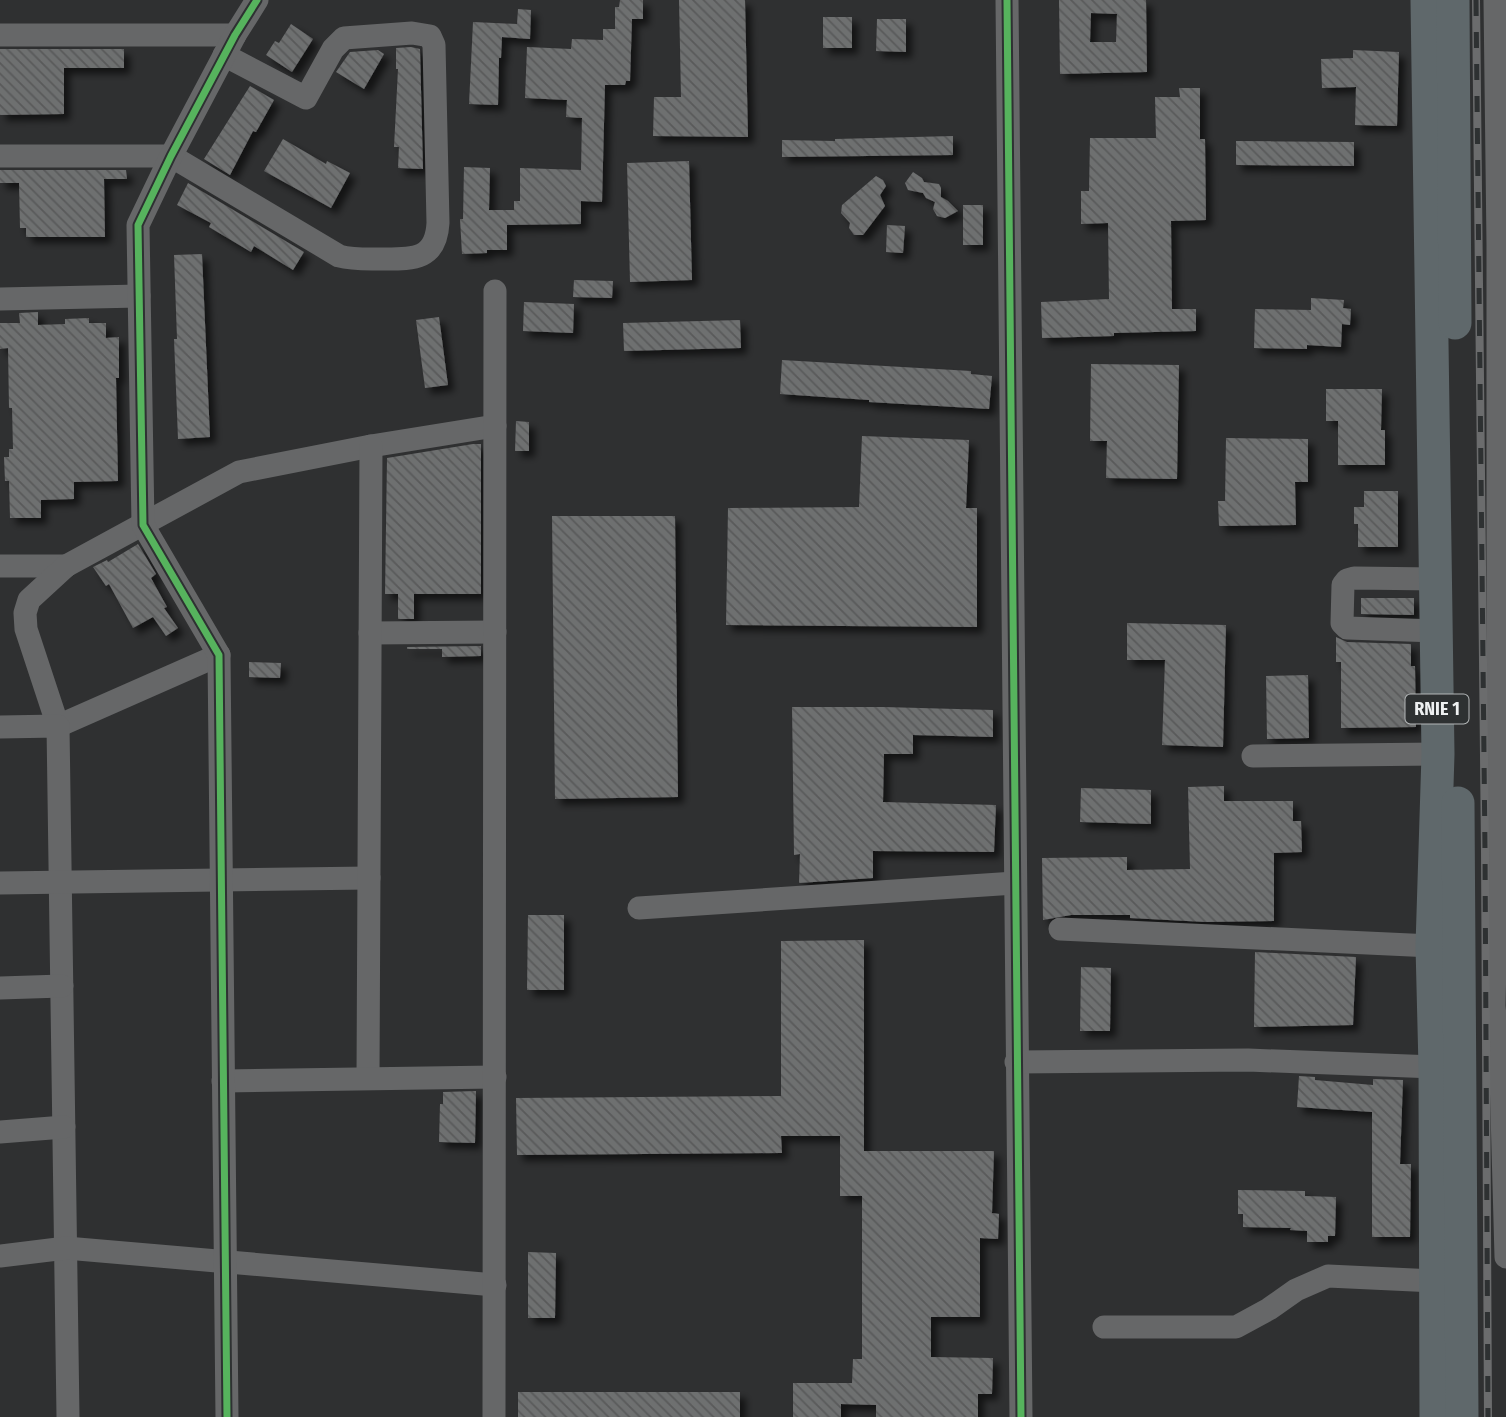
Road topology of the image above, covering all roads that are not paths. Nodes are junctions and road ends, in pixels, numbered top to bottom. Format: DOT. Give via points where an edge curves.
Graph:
graph roads {
  1 [pos="257,0"];
  2 [pos="1007,0"];
  3 [pos="1427,0"];
  4 [pos="1453,0"];
  5 [pos="1495,0"];
  6 [pos="235,34"];
  7 [pos="0,35"];
  8 [pos="224,55"];
  9 [pos="0,156"];
  10 [pos="171,156"];
  11 [pos="495,291"];
  12 [pos="139,296"];
  13 [pos="0,299"];
  14 [pos="495,426"];
  15 [pos="371,446"];
  16 [pos="1501,489"];
  17 [pos="143,525"];
  18 [pos="0,565"];
  19 [pos="66,566"];
  20 [pos="1436,579"];
  21 [pos="1437,631"];
  22 [pos="495,632"];
  23 [pos="370,633"];
  24 [pos="219,655"];
  25 [pos="58,726"];
  26 [pos="0,727"];
  27 [pos="1438,754"];
  28 [pos="1253,755"];
  29 [pos="1502,835"];
  30 [pos="1458,852"];
  31 [pos="369,878"];
  32 [pos="222,880"];
  33 [pos="60,882"];
  34 [pos="0,883"];
  35 [pos="1015,883"];
  36 [pos="639,908"];
  37 [pos="1060,929"];
  38 [pos="1432,946"];
  39 [pos="62,986"];
  40 [pos="0,988"];
  41 [pos="1500,1006"];
  42 [pos="1016,1062"];
  43 [pos="1435,1067"];
  44 [pos="495,1077"];
  45 [pos="368,1078"];
  46 [pos="223,1081"];
  47 [pos="64,1127"];
  48 [pos="0,1132"];
  49 [pos="66,1248"];
  50 [pos="0,1256"];
  51 [pos="1506,1257"];
  52 [pos="225,1262"];
  53 [pos="1435,1281"];
  54 [pos="495,1285"];
  55 [pos="1104,1327"];
  56 [pos="68,1417"];
  57 [pos="227,1417"];
  58 [pos="494,1417"];
  59 [pos="1021,1417"];
  60 [pos="1436,1417"];
  61 [pos="1462,1417"];
  1 -- 6 [label="street"];
  2 -- 35 [label="street"];
  3 -- 20 [label="highway, RNIE 1"];
  4 -- 30 [label="highway, RNIE 1"];
  5 -- 16 [label="street"];
  6 -- 7 [label="street"];
  6 -- 8 [label="street"];
  8 -- 10 [label="street"];
  8 -- 10 [label="street" via="306,98 344,38 430,36 434,45 435,240 415,259 339,256"];
  9 -- 10 [label="street"];
  10 -- 12 [label="street" via="138,225"];
  11 -- 14 [label="street"];
  12 -- 13 [label="street"];
  12 -- 17 [label="street"];
  14 -- 15 [label="street"];
  14 -- 22 [label="street"];
  15 -- 17 [label="street" via="239,472"];
  15 -- 23 [label="street"];
  16 -- 29 [label="street"];
  17 -- 19 [label="street"];
  17 -- 24 [label="street"];
  18 -- 19 [label="street"];
  19 -- 25 [label="street" via="29,600 25,613 26,629"];
  20 -- 21 [label="highway, RNIE 1"];
  20 -- 21 [label="street" via="1347,580 1342,623 1347,628"];
  21 -- 27 [label="highway, RNIE 1"];
  22 -- 23 [label="street"];
  22 -- 44 [label="street"];
  23 -- 31 [label="street"];
  24 -- 25 [label="street"];
  24 -- 32 [label="street"];
  25 -- 26 [label="street"];
  25 -- 33 [label="street"];
  27 -- 28 [label="street"];
  27 -- 38 [label="highway, RNIE 1"];
  29 -- 30 [label="street" via="1485,851"];
  29 -- 41 [label="street"];
  30 -- 61 [label="highway, RNIE 1"];
  31 -- 32 [label="street"];
  31 -- 45 [label="street"];
  32 -- 33 [label="street"];
  32 -- 46 [label="street"];
  33 -- 34 [label="street"];
  33 -- 39 [label="street"];
  35 -- 36 [label="street"];
  35 -- 42 [label="street"];
  37 -- 38 [label="street"];
  38 -- 43 [label="highway, RNIE 1"];
  39 -- 40 [label="street"];
  39 -- 47 [label="street"];
  41 -- 51 [label="street"];
  42 -- 43 [label="street" via="1248,1060"];
  42 -- 59 [label="street"];
  43 -- 53 [label="highway, RNIE 1"];
  44 -- 45 [label="street"];
  44 -- 54 [label="street"];
  45 -- 46 [label="street"];
  46 -- 52 [label="street"];
  47 -- 48 [label="street"];
  47 -- 49 [label="street"];
  49 -- 50 [label="street"];
  49 -- 52 [label="street"];
  49 -- 56 [label="street"];
  52 -- 54 [label="street"];
  52 -- 57 [label="street"];
  53 -- 55 [label="street" via="1328,1276 1236,1326"];
  53 -- 60 [label="highway, RNIE 1"];
  54 -- 58 [label="street"];
}
